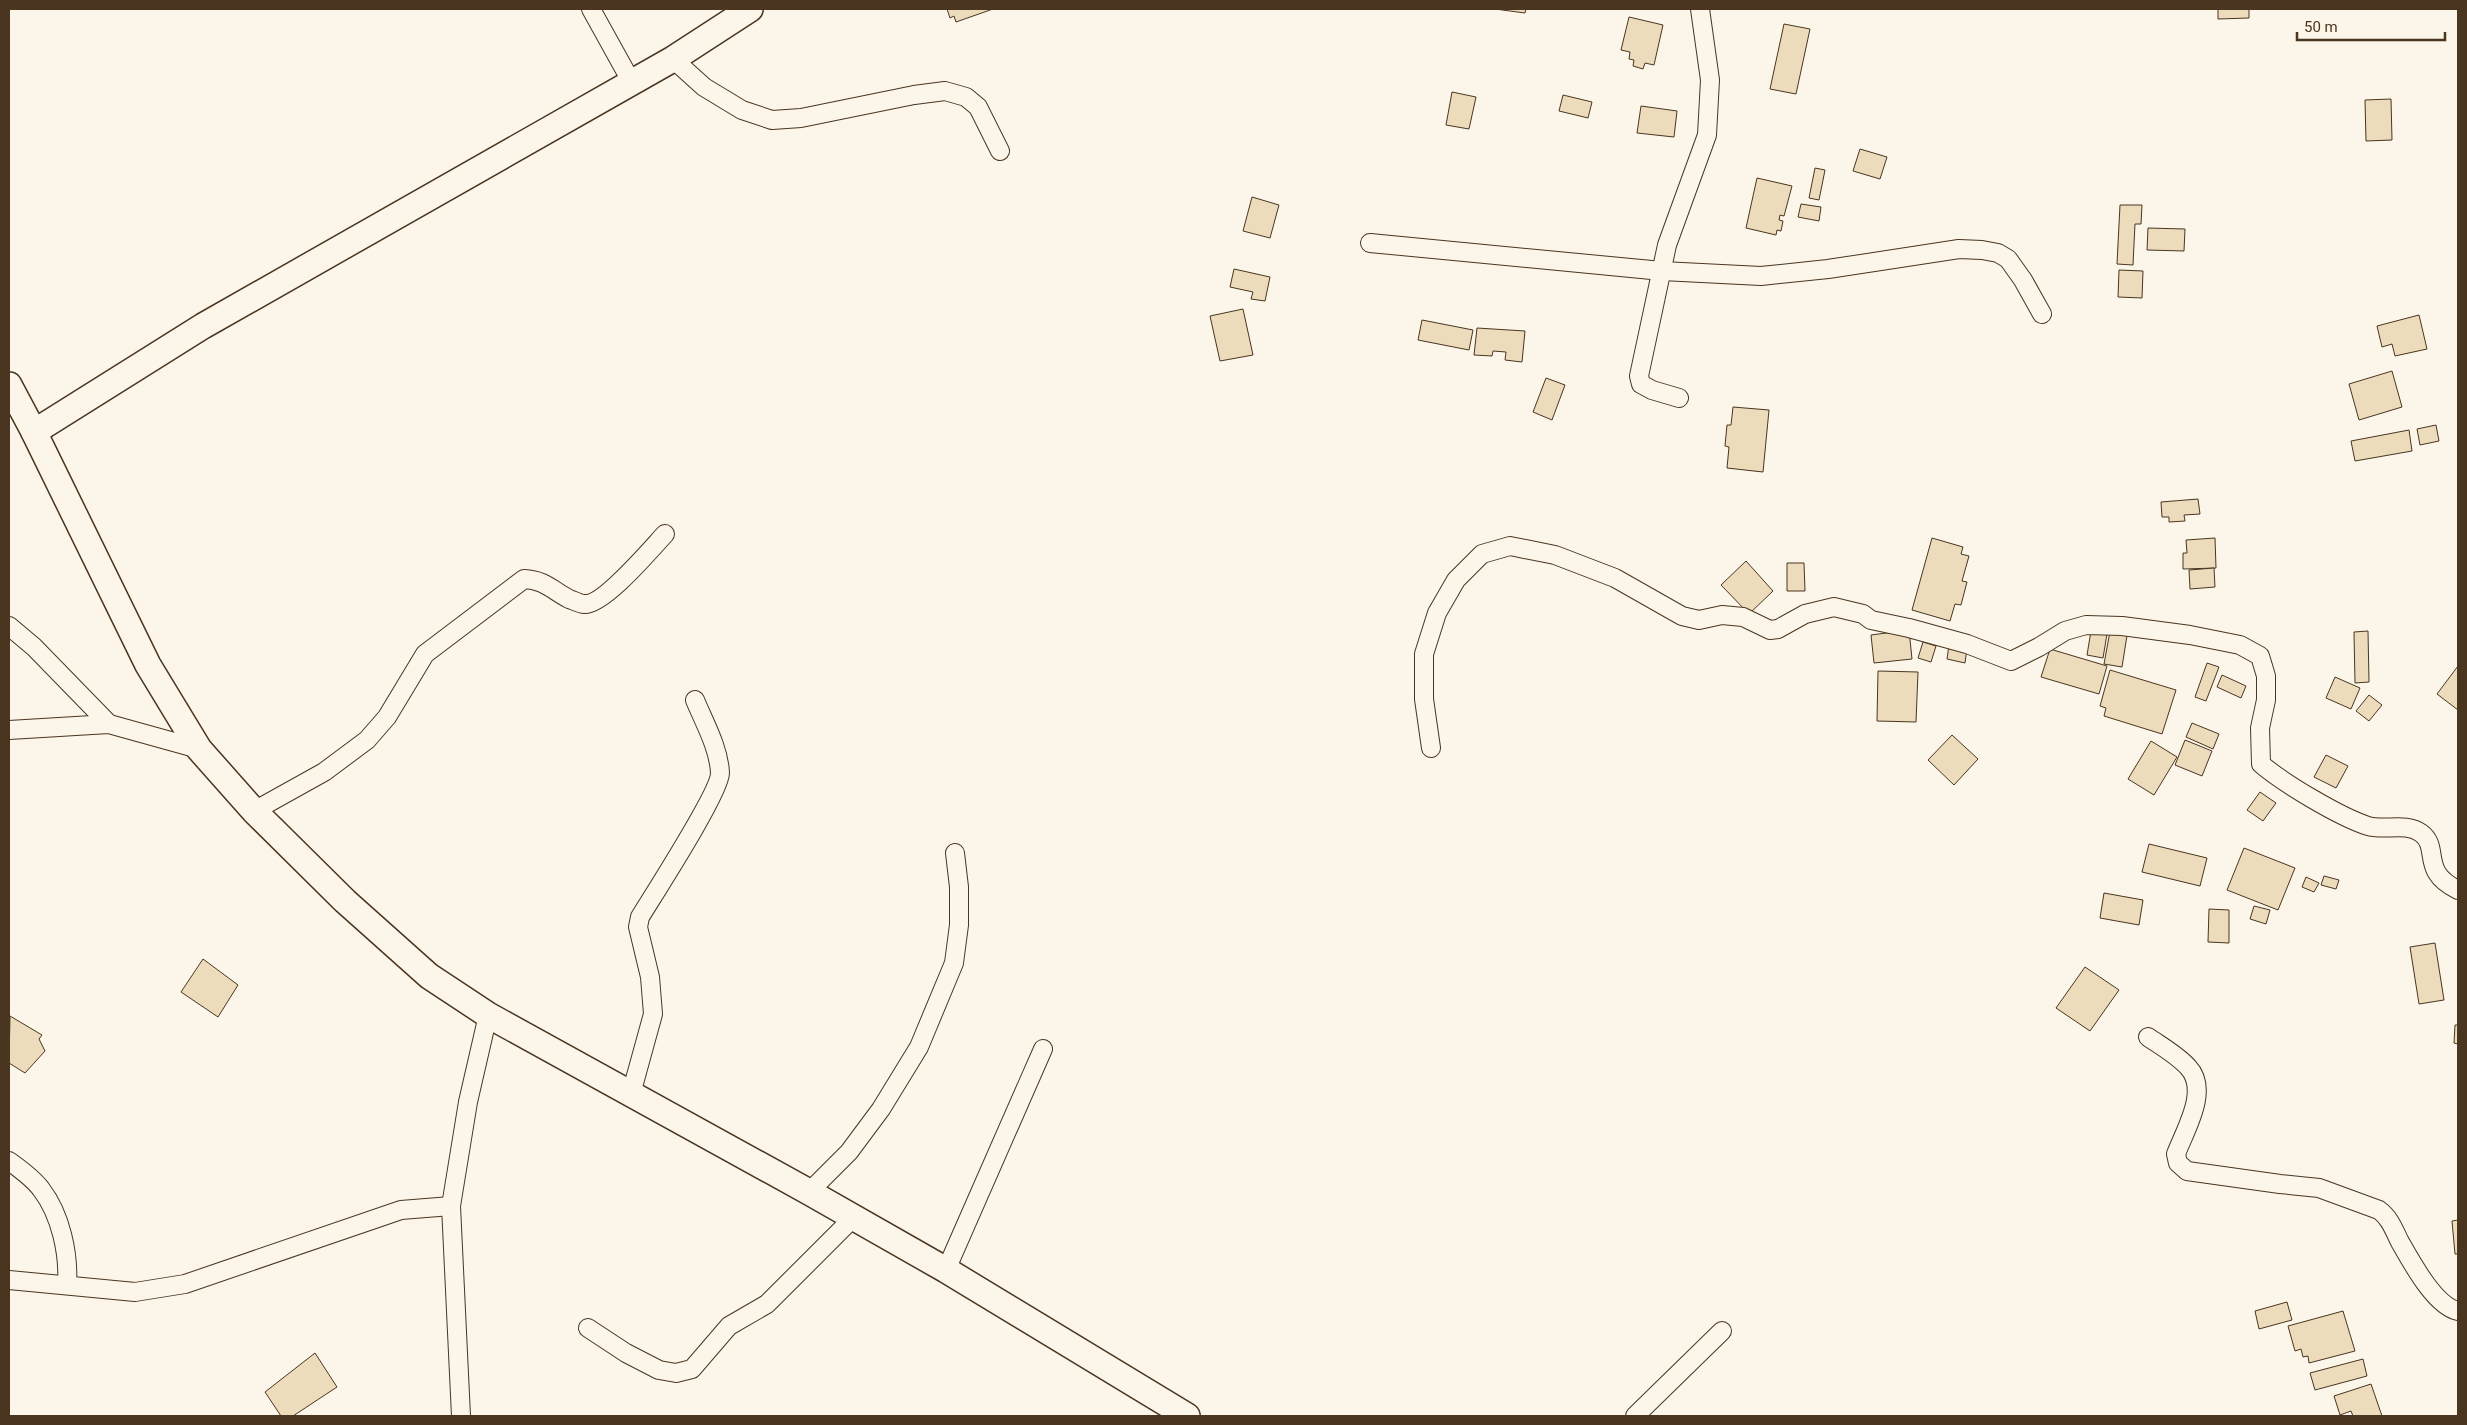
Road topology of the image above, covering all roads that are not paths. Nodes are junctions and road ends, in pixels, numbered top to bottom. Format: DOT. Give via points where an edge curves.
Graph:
graph roads {
  1 [pos="591,9"];
  2 [pos="750,9"];
  3 [pos="1700,9"];
  4 [pos="673,60"];
  5 [pos="632,83"];
  6 [pos="1000,151"];
  7 [pos="1370,243"];
  8 [pos="1662,271"];
  9 [pos="2042,314"];
  10 [pos="9,385"];
  11 [pos="1679,398"];
  12 [pos="34,432"];
  13 [pos="665,534"];
  14 [pos="9,626"];
  15 [pos="695,700"];
  16 [pos="109,724"];
  17 [pos="9,730"];
  18 [pos="1431,748"];
  19 [pos="199,749"];
  20 [pos="254,811"];
  21 [pos="955,853"];
  22 [pos="2458,890"];
  23 [pos="488,1015"];
  24 [pos="2148,1037"];
  25 [pos="1043,1049"];
  26 [pos="631,1094"];
  27 [pos="9,1161"];
  28 [pos="809,1192"];
  29 [pos="450,1206"];
  30 [pos="853,1218"];
  31 [pos="946,1270"];
  32 [pos="9,1280"];
  33 [pos="67,1285"];
  34 [pos="2458,1311"];
  35 [pos="588,1328"];
  36 [pos="1722,1331"];
  37 [pos="461,1416"];
  38 [pos="1187,1416"];
  39 [pos="1635,1416"];
  1 -- 5 [label="street"];
  2 -- 4 [label="main road"];
  3 -- 8 [label="street" via="1710,80 1707,135 1667,245"];
  4 -- 5 [label="main road"];
  4 -- 6 [label="street" via="704,87 742,110 772,120 801,118 945,91 966,97 978,107"];
  5 -- 12 [label="main road" via="203,326"];
  7 -- 8 [label="street"];
  8 -- 9 [label="street" via="1761,276 1959,249 1982,250 2008,259"];
  8 -- 11 [label="street" via="1641,384"];
  10 -- 12 [label="main road"];
  12 -- 19 [label="main road" via="148,665"];
  13 -- 20 [label="street" via="615,586 595,601 584,604 569,599 538,579 524,578 425,654 387,717 367,740 324,772"];
  14 -- 16 [label="street"];
  15 -- 26 [label="street" via="720,773 704,810 640,917 638,927 650,977 654,1014"];
  16 -- 17 [label="street"];
  16 -- 19 [label="street"];
  18 -- 22 [label="street" via="1424,700 1424,654 1437,613 1456,580 1482,554 1510,546 1555,555 1615,578 1682,616 1699,620 1722,615 1743,617 1770,630 1812,612 1834,608 1966,644 2011,661 2065,631 2086,625 2122,626 2240,645 2260,656 2266,676 2266,700 2260,728 2261,764 2273,775 2369,826 2408,828 2421,833 2430,845 2435,872 2445,884"];
  19 -- 20 [label="main road"];
  20 -- 23 [label="main road" via="344,902 429,976"];
  21 -- 28 [label="street" via="959,925 954,963 919,1047 881,1109 854,1145"];
  23 -- 26 [label="main road"];
  23 -- 29 [label="street" via="468,1102"];
  24 -- 34 [label="street" via="2190,1068 2198,1085 2195,1103 2176,1154 2182,1167 2187,1171 2319,1188 2379,1210 2387,1216 2439,1301"];
  25 -- 31 [label="street"];
  26 -- 28 [label="main road"];
  27 -- 33 [label="street" via="41,1189 57,1218 68,1264"];
  28 -- 30 [label="main road"];
  29 -- 33 [label="street" via="401,1210 185,1284 134,1292"];
  29 -- 37 [label="street"];
  30 -- 31 [label="main road"];
  30 -- 35 [label="street" via="767,1304 729,1326 692,1369 676,1373 659,1370"];
  31 -- 38 [label="main road"];
  32 -- 33 [label="street"];
  36 -- 39 [label="street"];
}
